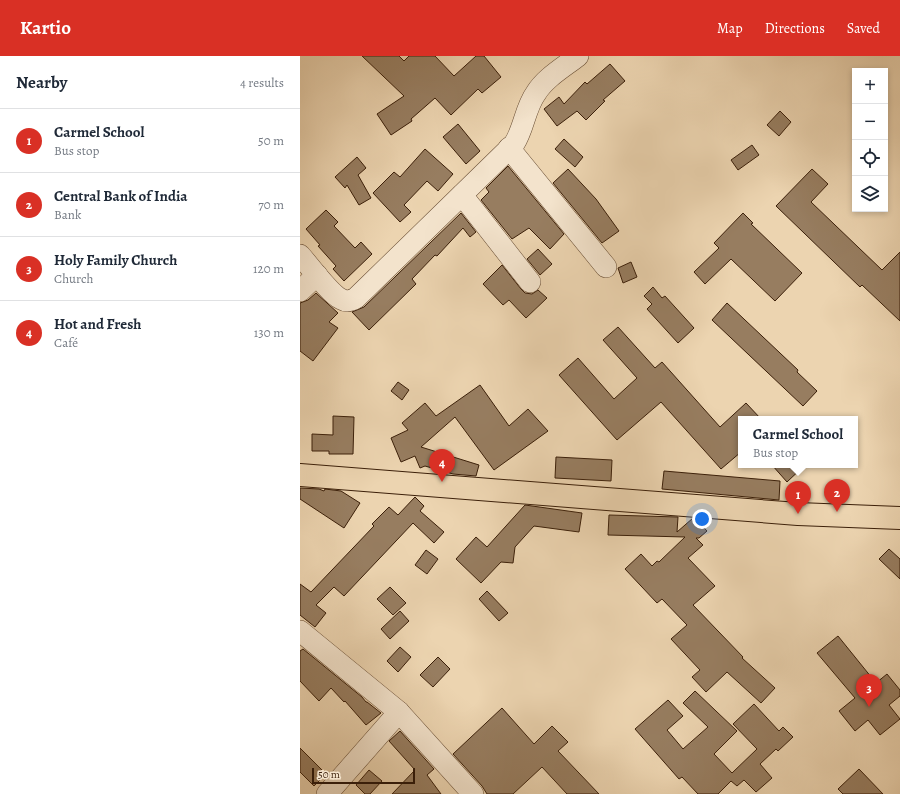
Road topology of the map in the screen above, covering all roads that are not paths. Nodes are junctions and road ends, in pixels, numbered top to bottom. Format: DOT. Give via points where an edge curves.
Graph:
graph roads {
  1 [pos="578,56"];
  2 [pos="510,148"];
  3 [pos="462,195"];
  4 [pos="300,255"];
  5 [pos="606,267"];
  6 [pos="317,275"];
  7 [pos="530,282"];
  8 [pos="300,291"];
  9 [pos="300,475"];
  10 [pos="900,518"];
  11 [pos="300,631"];
  12 [pos="399,712"];
  13 [pos="327,794"];
  14 [pos="473,794"];
  1 -- 2 [label="street" via="542,84 531,102 519,137"];
  2 -- 3 [label="street"];
  2 -- 5 [label="street"];
  3 -- 6 [label="street" via="351,301 333,294"];
  3 -- 7 [label="street"];
  4 -- 6 [label="street"];
  6 -- 8 [label="street"];
  9 -- 10 [label="main road" via="798,514"];
  11 -- 12 [label="street"];
  12 -- 13 [label="street"];
  12 -- 14 [label="street"];
}
